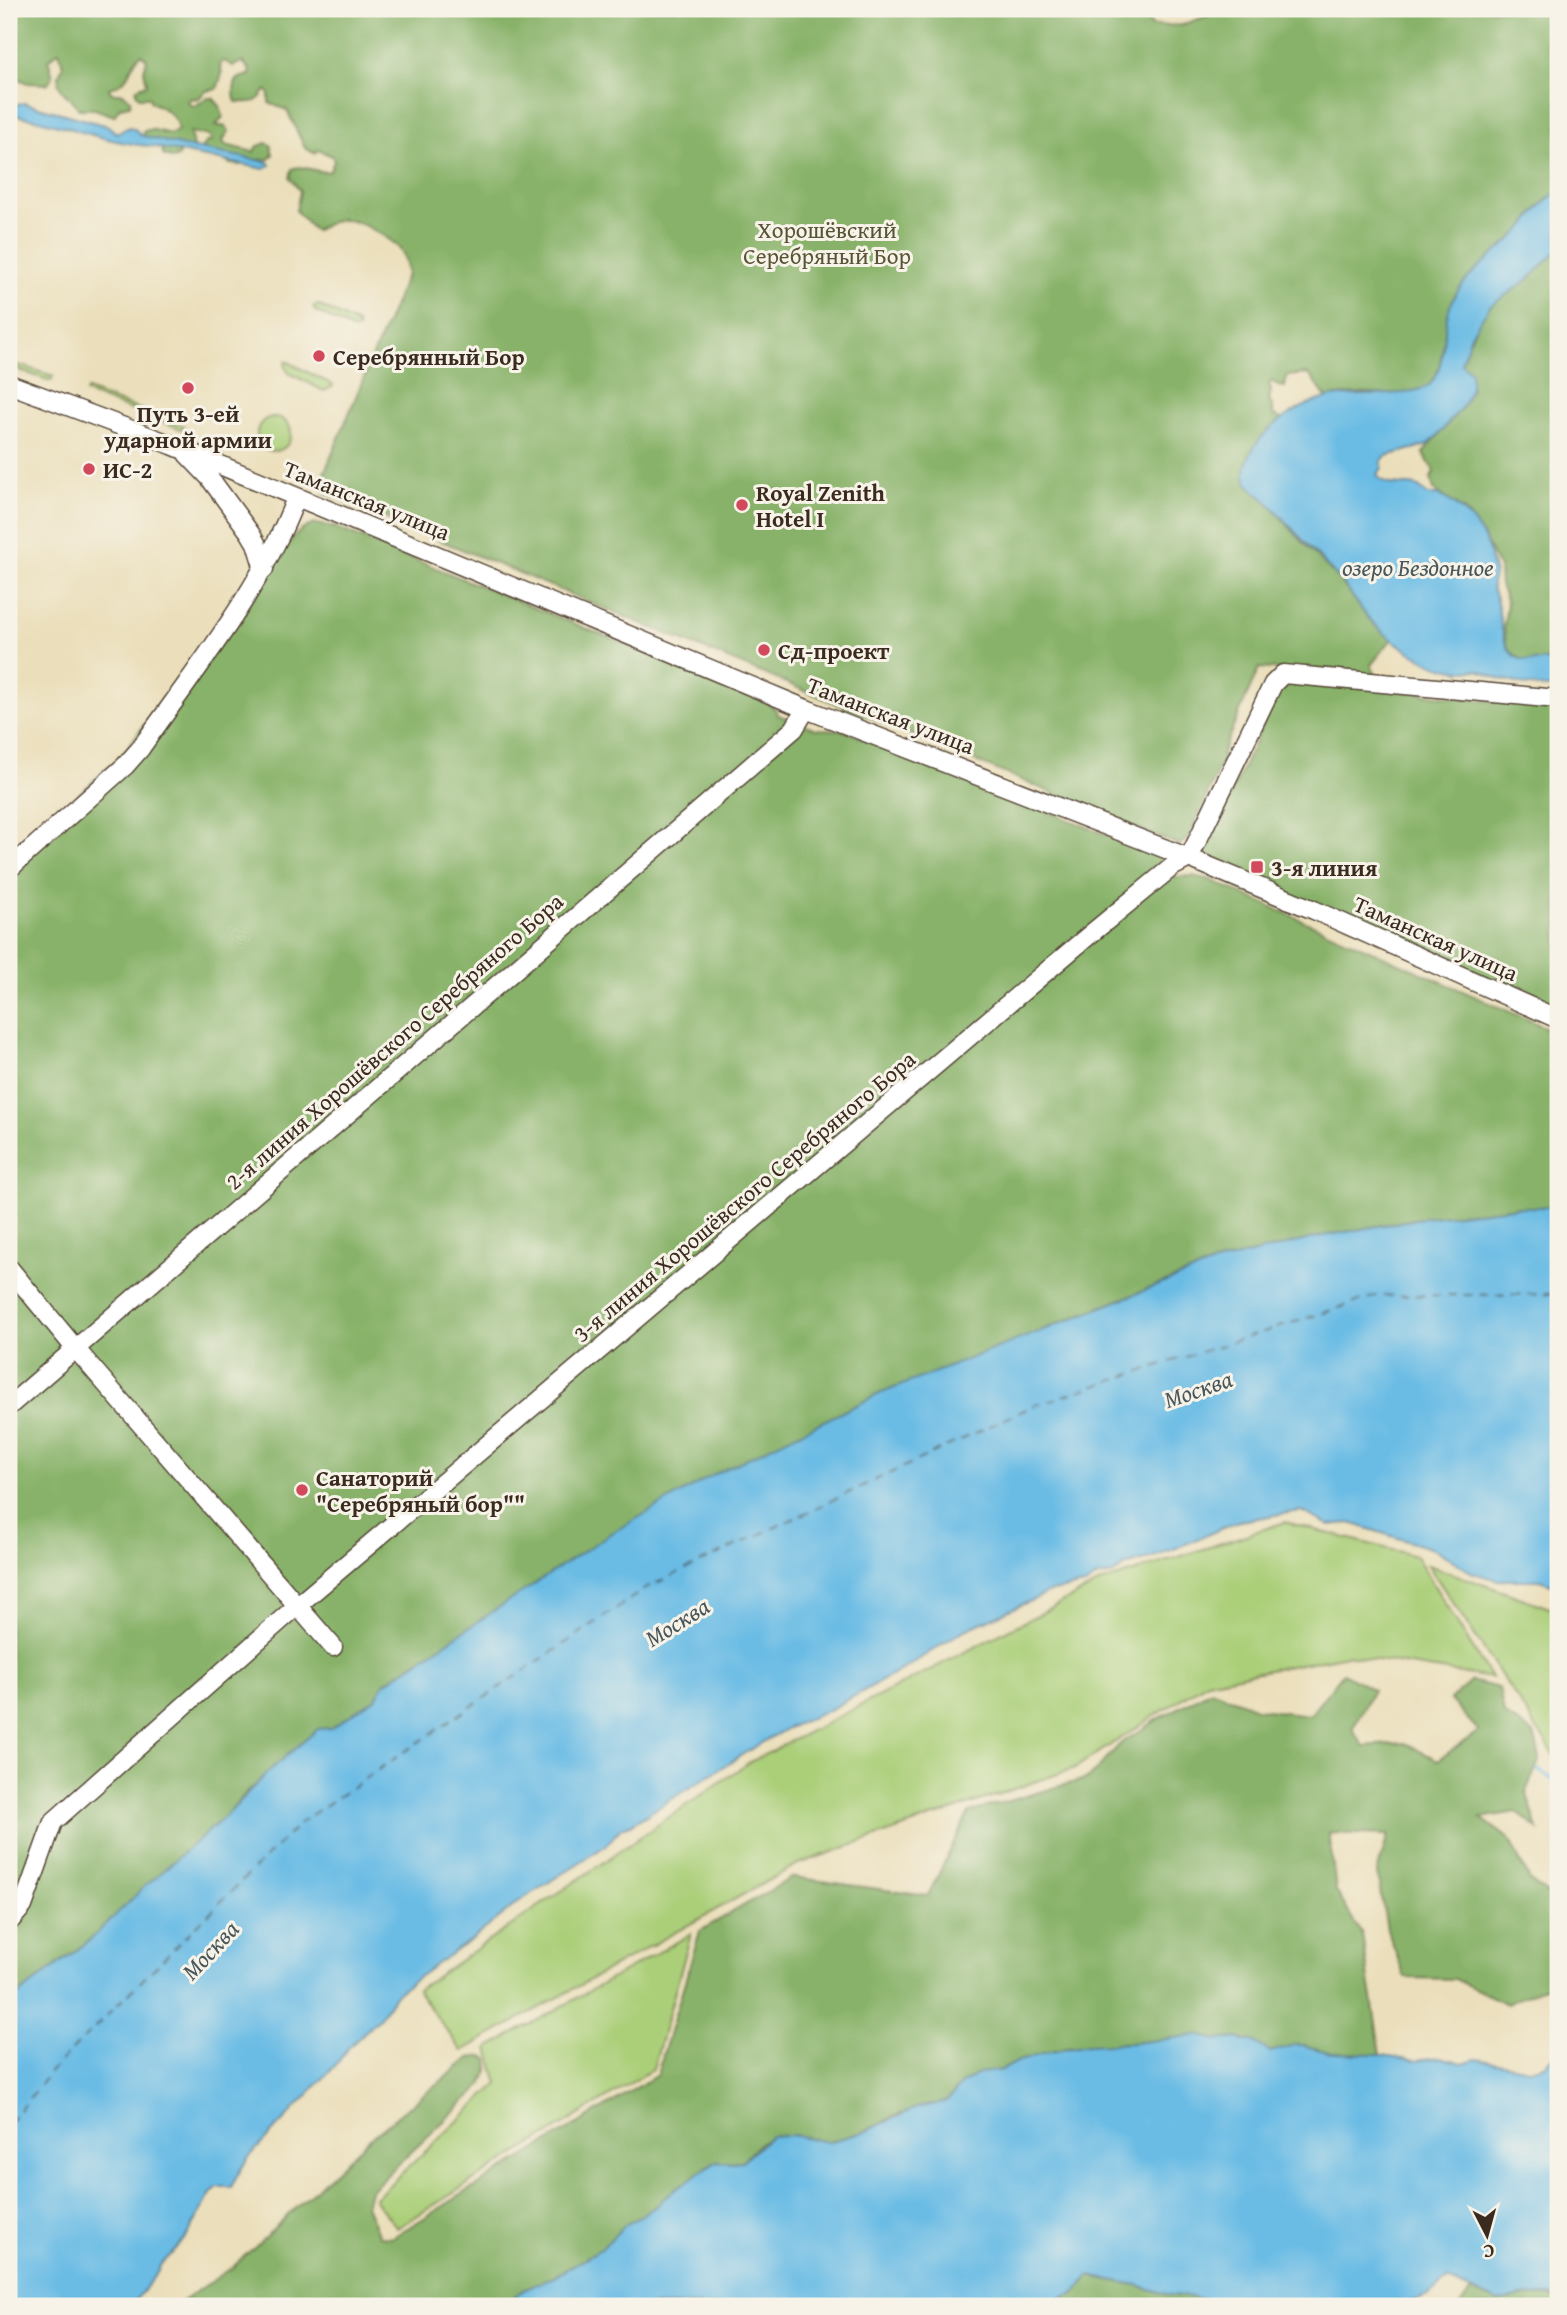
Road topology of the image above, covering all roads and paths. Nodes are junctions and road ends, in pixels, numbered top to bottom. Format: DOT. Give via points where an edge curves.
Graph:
graph roads {
  1 [pos="9,384"];
  2 [pos="216,472"];
  3 [pos="293,507"];
  4 [pos="244,523"];
  5 [pos="264,569"];
  6 [pos="1558,699"];
  7 [pos="806,709"];
  8 [pos="1189,858"];
  9 [pos="9,869"];
  10 [pos="1558,1019"];
  11 [pos="9,1268"];
  12 [pos="75,1348"];
  13 [pos="9,1406"];
  14 [pos="298,1605"];
  15 [pos="333,1647"];
  16 [pos="9,1922"];
  1 -- 2 [label="street, Таманская улица" via="172,444"];
  2 -- 3 [label="street, Таманская улица"];
  2 -- 4 [label="street"];
  3 -- 4 [label="street" via="283,523 265,531"];
  3 -- 5 [label="street"];
  3 -- 7 [label="street, Таманская улица"];
  4 -- 5 [label="street" via="257,543"];
  5 -- 9 [label="street" via="125,766"];
  6 -- 8 [label="street" via="1283,674 1273,684"];
  7 -- 8 [label="street, Таманская улица"];
  7 -- 12 [label="street, 2-я линия Хорошёвского Серебряного Бора" via="794,729"];
  8 -- 10 [label="street, Таманская улица"];
  8 -- 14 [label="street, 3-я линия Хорошёвского Серебряного Бора" via="1087,937"];
  11 -- 12 [label="street"];
  12 -- 13 [label="street, 2-я линия Хорошёвского Серебряного Бора"];
  12 -- 14 [label="street"];
  14 -- 15 [label="street"];
  14 -- 16 [label="street, 3-я линия Хорошёвского Серебряного Бора" via="53,1822 23,1906"];
}
